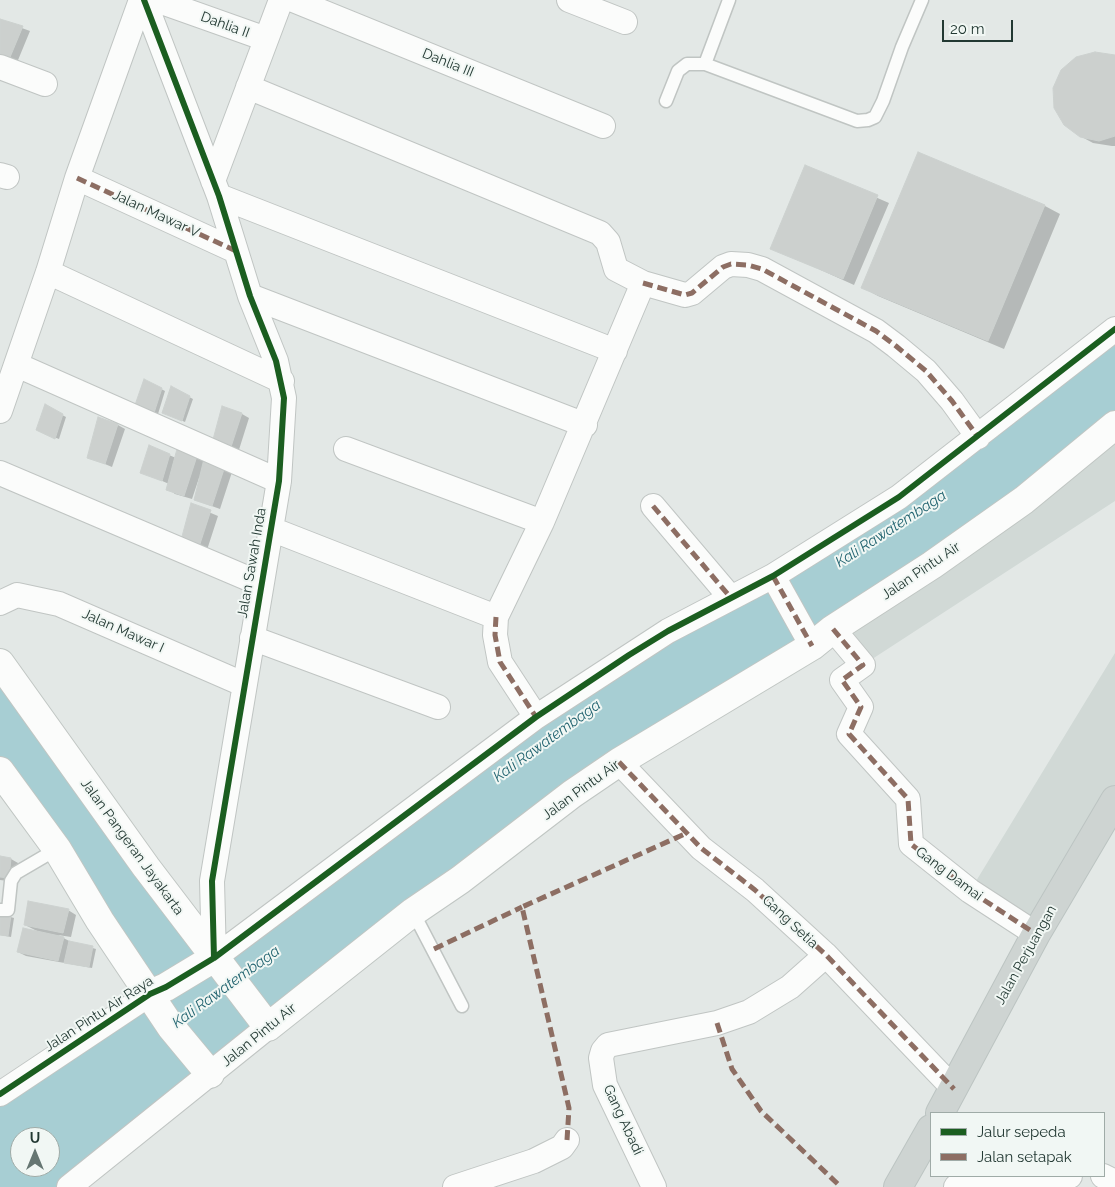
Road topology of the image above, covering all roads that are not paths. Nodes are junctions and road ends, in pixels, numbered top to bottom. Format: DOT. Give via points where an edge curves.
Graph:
graph roads {
  1 [pos="142,0"];
  2 [pos="156,0"];
  3 [pos="281,0"];
  4 [pos="293,0"];
  5 [pos="569,0"];
  6 [pos="729,0"];
  7 [pos="922,0"];
  8 [pos="625,22"];
  9 [pos="266,39"];
  10 [pos="705,64"];
  11 [pos="0,67"];
  12 [pos="45,84"];
  13 [pos="248,87"];
  14 [pos="666,101"];
  15 [pos="603,126"];
  16 [pos="77,178"];
  17 [pos="216,188"];
  18 [pos="236,251"];
  19 [pos="48,272"];
  20 [pos="644,283"];
  21 [pos="250,296"];
  22 [pos="1115,329"];
  23 [pos="615,352"];
  24 [pos="17,365"];
  25 [pos="282,381"];
  26 [pos="0,411"];
  27 [pos="584,425"];
  28 [pos="1115,425"];
  29 [pos="978,438"];
  30 [pos="346,449"];
  31 [pos="0,473"];
  32 [pos="279,482"];
  33 [pos="653,506"];
  34 [pos="542,522"];
  35 [pos="270,529"];
  36 [pos="775,579"];
  37 [pos="261,584"];
  38 [pos="731,598"];
  39 [pos="0,603"];
  40 [pos="496,616"];
  41 [pos="833,629"];
  42 [pos="252,638"];
  43 [pos="812,646"];
  44 [pos="0,663"];
  45 [pos="243,684"];
  46 [pos="438,707"];
  47 [pos="536,717"];
  48 [pos="619,762"];
  49 [pos="0,771"];
  50 [pos="1115,800"];
  51 [pos="57,849"];
  52 [pos="0,910"];
  53 [pos="413,912"];
  54 [pos="1036,934"];
  55 [pos="826,955"];
  56 [pos="214,958"];
  57 [pos="150,994"];
  58 [pos="462,1006"];
  59 [pos="268,1027"];
  60 [pos="210,1074"];
  61 [pos="954,1089"];
  62 [pos="0,1094"];
  63 [pos="941,1112"];
  64 [pos="930,1131"];
  65 [pos="567,1140"];
  66 [pos="1060,1177"];
  67 [pos="69,1187"];
  68 [pos="455,1187"];
  69 [pos="654,1187"];
  70 [pos="898,1187"];
  71 [pos="956,1187"];
  1 -- 16 [label="street"];
  1 -- 17 [label="street, Jalan Sawah Inda"];
  2 -- 9 [label="street, Dahlia II"];
  3 -- 9 [label="street"];
  4 -- 15 [label="street, Dahlia III"];
  5 -- 8 [label="street"];
  6 -- 10 [label="lane"];
  7 -- 10 [label="lane" via="883,101 874,117 868,120 857,120"];
  9 -- 13 [label="street"];
  10 -- 14 [label="lane" via="688,64 678,71"];
  11 -- 12 [label="street"];
  13 -- 17 [label="street"];
  13 -- 20 [label="street" via="600,233 608,242 616,269"];
  16 -- 18 [label="street, Jalan Mawar V"];
  16 -- 19 [label="street"];
  17 -- 18 [label="street, Jalan Sawah Inda"];
  17 -- 23 [label="street"];
  18 -- 21 [label="street, Jalan Sawah Inda"];
  19 -- 24 [label="street"];
  19 -- 25 [label="street"];
  20 -- 23 [label="street"];
  20 -- 29 [label="street" via="685,295 731,264 762,269 876,331 896,346 926,371"];
  21 -- 25 [label="street, Jalan Sawah Inda"];
  21 -- 27 [label="street"];
  22 -- 29 [label="street"];
  23 -- 27 [label="street"];
  24 -- 26 [label="street"];
  24 -- 32 [label="street"];
  25 -- 32 [label="street, Jalan Sawah Inda" via="284,398"];
  27 -- 34 [label="street"];
  28 -- 41 [label="street, Jalan Pintu Air" via="1024,500"];
  29 -- 36 [label="street" via="871,516"];
  30 -- 34 [label="street"];
  31 -- 37 [label="street"];
  32 -- 35 [label="street, Jalan Sawah Inda"];
  33 -- 38 [label="street"];
  34 -- 40 [label="street"];
  35 -- 37 [label="street, Jalan Sawah Inda"];
  35 -- 40 [label="street"];
  36 -- 38 [label="street"];
  36 -- 43 [label="street"];
  37 -- 42 [label="street, Jalan Sawah Inda"];
  38 -- 47 [label="street" via="628,655"];
  39 -- 45 [label="street, Jalan Mawar I" via="17,595 59,604"];
  40 -- 47 [label="street" via="494,635 500,662"];
  41 -- 43 [label="street, Jalan Pintu Air"];
  41 -- 54 [label="street, Gang Damai" via="863,665 842,680 861,707 849,734 908,799 911,844 970,891"];
  42 -- 45 [label="street, Jalan Sawah Inda"];
  42 -- 46 [label="street"];
  43 -- 48 [label="street, Jalan Pintu Air"];
  44 -- 56 [label="street, Jalan Pangeran Jayakarta"];
  45 -- 56 [label="street, Jalan Sawah Inda" via="212,881"];
  47 -- 56 [label="street"];
  48 -- 53 [label="street, Jalan Pintu Air"];
  48 -- 55 [label="street, Gang Setia" via="701,848 755,890"];
  49 -- 51 [label="street"];
  50 -- 54 [label="main road, Jalan Perjuangan"];
  51 -- 52 [label="lane" via="16,873 11,881 8,910"];
  51 -- 57 [label="street" via="100,921"];
  53 -- 58 [label="lane"];
  53 -- 59 [label="street, Jalan Pintu Air"];
  54 -- 61 [label="main road, Jalan Perjuangan"];
  55 -- 61 [label="street, Gang Setia"];
  55 -- 69 [label="street, Gang Abadi" via="790,987 749,1012 717,1023 608,1045 603,1051 605,1085"];
  56 -- 57 [label="street, Jalan Pintu Air Raya"];
  56 -- 59 [label="street, Jalan Pangeran Jayakarta"];
  57 -- 60 [label="street"];
  57 -- 62 [label="street, Jalan Pintu Air Raya"];
  59 -- 60 [label="street, Jalan Pintu Air"];
  60 -- 67 [label="street, Jalan Pintu Air"];
  61 -- 63 [label="main road, Jalan Perjuangan"];
  64 -- 70 [label="main road"];
  65 -- 68 [label="street" via="562,1147 534,1161"];
  66 -- 71 [label="street"];
}
